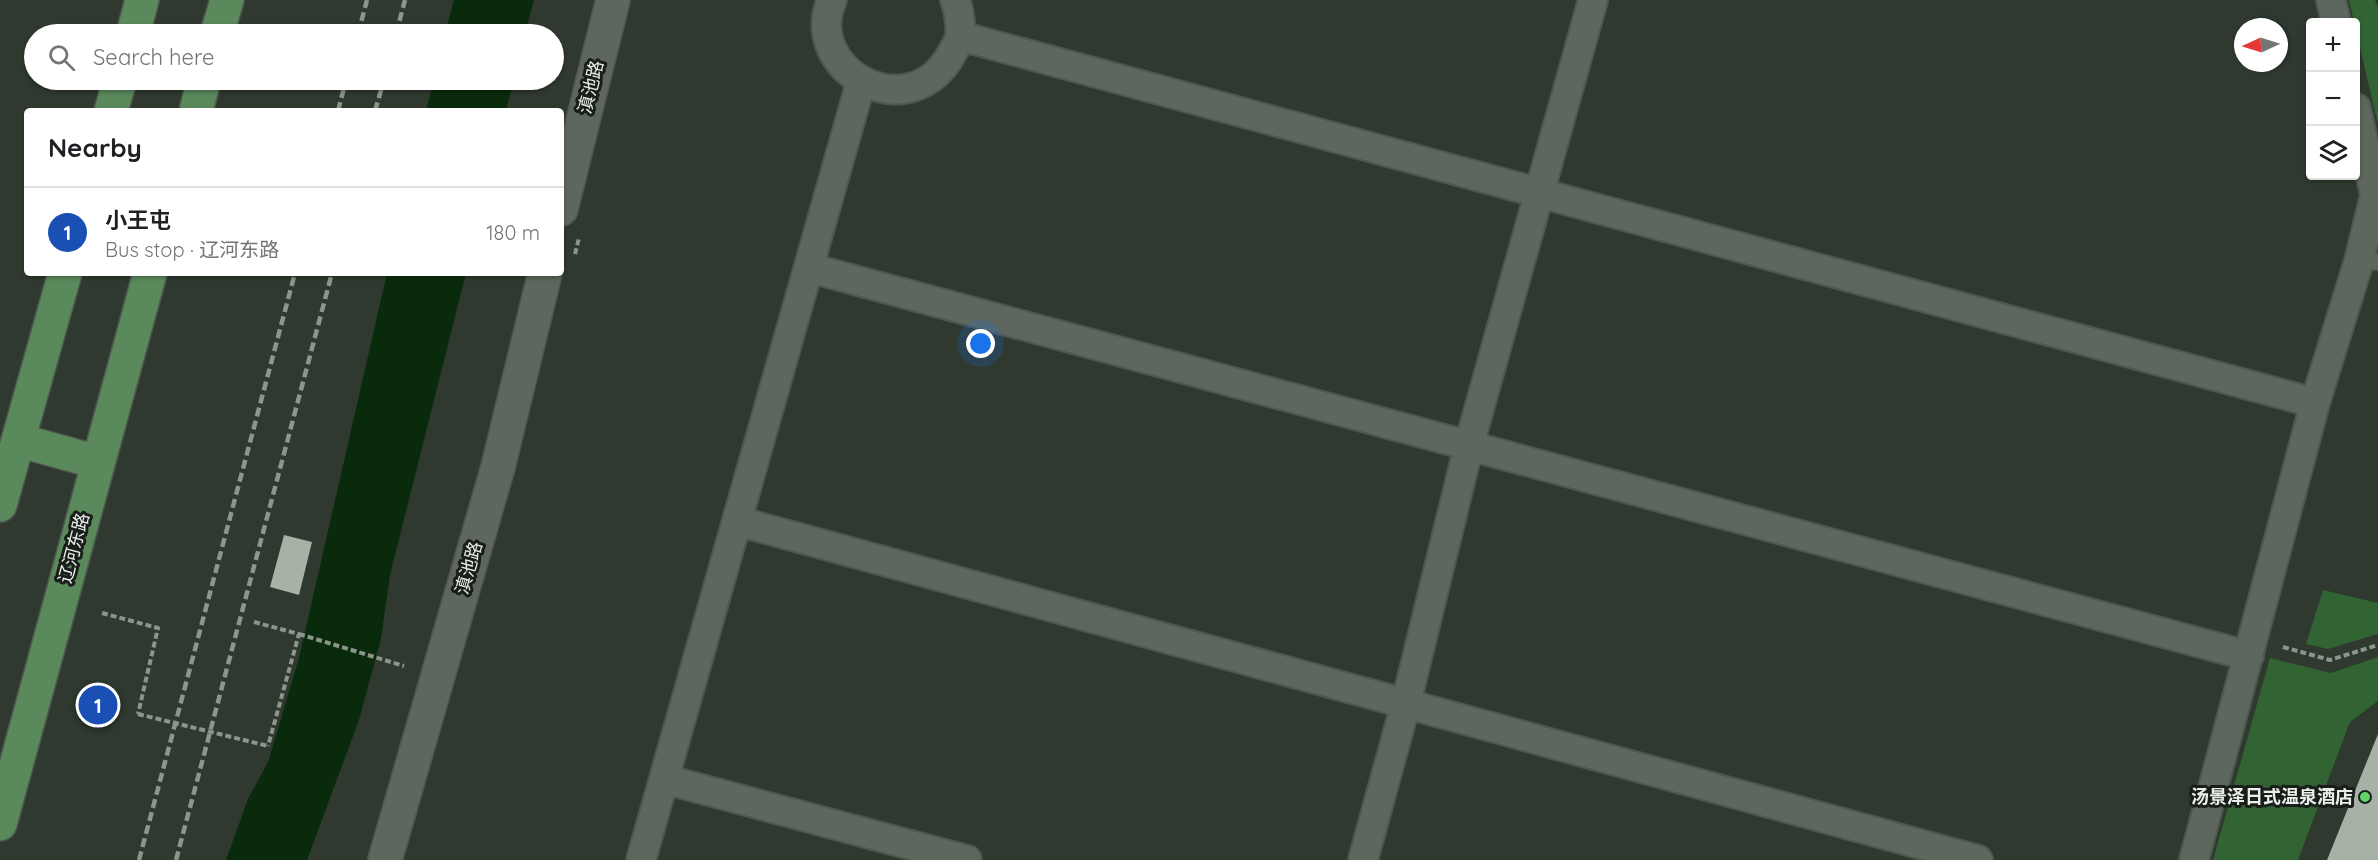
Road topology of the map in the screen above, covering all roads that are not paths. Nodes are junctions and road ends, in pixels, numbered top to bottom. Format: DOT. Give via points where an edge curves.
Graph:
graph roads {
  1 [pos="142,0"];
  2 [pos="227,0"];
  3 [pos="613,0"];
  4 [pos="955,0"];
  5 [pos="1593,0"];
  6 [pos="2331,0"];
  7 [pos="823,2"];
  8 [pos="2335,18"];
  9 [pos="136,24"];
  10 [pos="220,24"];
  11 [pos="960,36"];
  12 [pos="861,82"];
  13 [pos="117,90"];
  14 [pos="201,90"];
  15 [pos="112,108"];
  16 [pos="196,108"];
  17 [pos="2359,126"];
  18 [pos="1539,193"];
  19 [pos="564,197"];
  20 [pos="2368,262"];
  21 [pos="810,268"];
  22 [pos="64,276"];
  23 [pos="149,276"];
  24 [pos="544,276"];
  25 [pos="2316,403"];
  26 [pos="9,437"];
  27 [pos="1469,446"];
  28 [pos="97,462"];
  29 [pos="0,505"];
  30 [pos="737,521"];
  31 [pos="2251,647"];
  32 [pos="1406,703"];
  33 [pos="664,779"];
  34 [pos="0,824"];
  35 [pos="385,860"];
  36 [pos="641,860"];
  37 [pos="967,860"];
  38 [pos="1363,860"];
  39 [pos="1978,860"];
  40 [pos="2194,860"];
  1 -- 9 [label="main road"];
  2 -- 10 [label="main road"];
  3 -- 19 [label="street, 滇池路"];
  4 -- 11 [label="street"];
  5 -- 18 [label="street"];
  6 -- 8 [label="street"];
  7 -- 12 [label="street" via="833,50 845,69"];
  11 -- 12 [label="street" via="946,64 929,80 908,89 885,89"];
  11 -- 18 [label="street"];
  12 -- 21 [label="street"];
  13 -- 15 [label="main road"];
  14 -- 16 [label="main road"];
  17 -- 20 [label="street" via="2375,195"];
  18 -- 25 [label="street"];
  18 -- 27 [label="street"];
  20 -- 25 [label="street"];
  21 -- 27 [label="street"];
  21 -- 30 [label="street"];
  22 -- 26 [label="main road"];
  23 -- 28 [label="main road, 辽河东路"];
  24 -- 35 [label="street, 滇池路" via="498,467"];
  25 -- 31 [label="street"];
  26 -- 28 [label="main road"];
  26 -- 29 [label="main road"];
  27 -- 31 [label="street"];
  27 -- 32 [label="street"];
  28 -- 34 [label="main road, 辽河东路"];
  30 -- 32 [label="street"];
  30 -- 33 [label="street"];
  31 -- 40 [label="street"];
  32 -- 38 [label="street"];
  32 -- 39 [label="street"];
  33 -- 36 [label="street"];
  33 -- 37 [label="street"];
}
